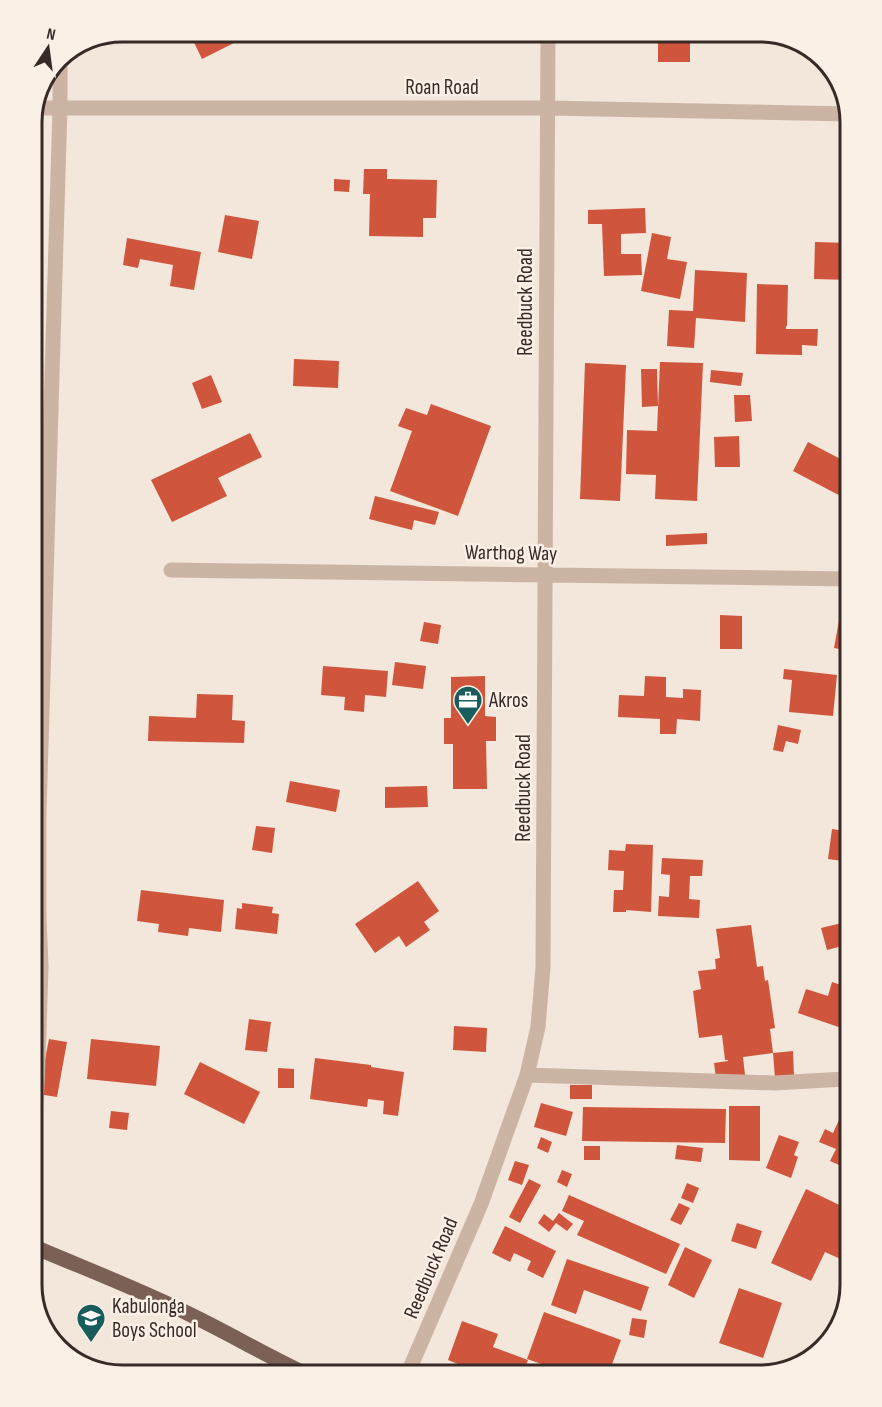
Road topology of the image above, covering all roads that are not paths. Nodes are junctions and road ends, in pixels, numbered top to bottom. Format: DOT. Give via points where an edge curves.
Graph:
graph roads {
  1 [pos="548,42"];
  2 [pos="60,78"];
  3 [pos="44,108"];
  4 [pos="60,108"];
  5 [pos="547,108"];
  6 [pos="839,114"];
  7 [pos="171,570"];
  8 [pos="545,575"];
  9 [pos="840,579"];
  10 [pos="42,711"];
  11 [pos="527,1075"];
  12 [pos="840,1078"];
  13 [pos="42,1250"];
  14 [pos="286,1365"];
  15 [pos="411,1365"];
  1 -- 5 [label="street, Reedbuck Road"];
  2 -- 4 [label="street"];
  3 -- 4 [label="street, Roan Road"];
  4 -- 5 [label="street, Roan Road"];
  4 -- 10 [label="street"];
  5 -- 6 [label="street, Roan Road"];
  5 -- 8 [label="street, Reedbuck Road"];
  7 -- 8 [label="street, Warthog Way"];
  8 -- 9 [label="street, Warthog Way"];
  8 -- 11 [label="street, Reedbuck Road" via="543,967 538,1027"];
  11 -- 12 [label="street" via="775,1083"];
  11 -- 15 [label="street, Reedbuck Road" via="481,1204"];
  13 -- 14 [label="main road" via="183,1311"];
}
